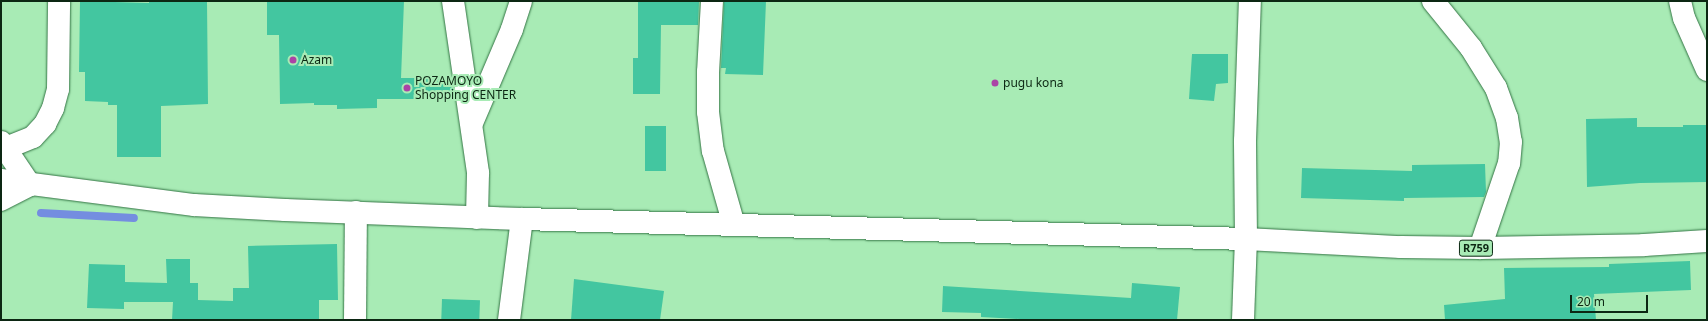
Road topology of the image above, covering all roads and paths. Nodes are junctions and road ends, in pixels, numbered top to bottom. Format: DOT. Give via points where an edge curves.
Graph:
graph roads {
  1 [pos="59,1"];
  2 [pos="452,1"];
  3 [pos="521,1"];
  4 [pos="712,1"];
  5 [pos="1250,1"];
  6 [pos="1433,1"];
  7 [pos="1680,1"];
  8 [pos="1707,70"];
  9 [pos="472,123"];
  10 [pos="3,145"];
  11 [pos="1,180"];
  12 [pos="30,185"];
  13 [pos="1,200"];
  14 [pos="356,212"];
  15 [pos="477,218"];
  16 [pos="522,219"];
  17 [pos="734,224"];
  18 [pos="1246,239"];
  19 [pos="1707,241"];
  20 [pos="1480,248"];
  21 [pos="355,320"];
  22 [pos="509,320"];
  23 [pos="1243,320"];
  1 -- 10 [label="main road" via="58,89 53,108 46,124 32,136"];
  2 -- 9 [label="main road"];
  3 -- 9 [label="main road"];
  4 -- 17 [label="main road" via="708,112 713,151"];
  5 -- 18 [label="main road" via="1245,141"];
  6 -- 20 [label="main road" via="1471,48 1496,88 1507,118 1511,142 1509,163"];
  7 -- 8 [label="main road" via="1684,18"];
  9 -- 15 [label="main road" via="478,173"];
  10 -- 12 [label="main road"];
  11 -- 12 [label="main road"];
  12 -- 13 [label="main road"];
  12 -- 14 [label="main road" via="194,205"];
  14 -- 15 [label="main road"];
  14 -- 21 [label="main road"];
  15 -- 16 [label="main road"];
  16 -- 17 [label="main road"];
  16 -- 22 [label="main road"];
  17 -- 18 [label="main road"];
  18 -- 20 [label="main road, R759" via="1393,247"];
  18 -- 23 [label="main road"];
  19 -- 20 [label="main road, R759"];
}
